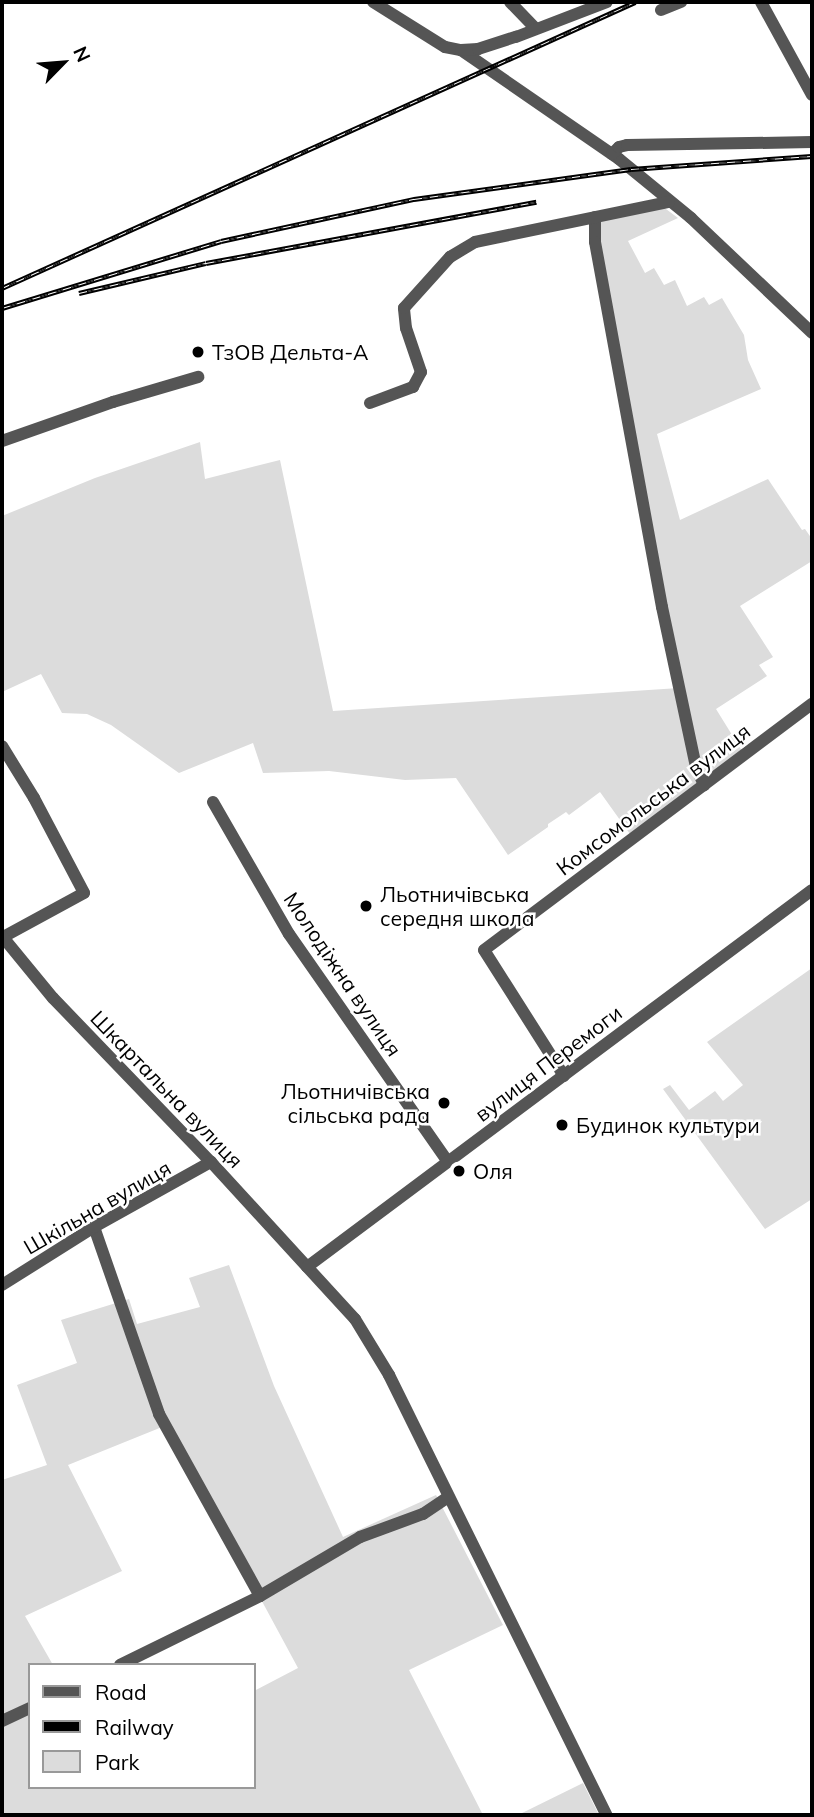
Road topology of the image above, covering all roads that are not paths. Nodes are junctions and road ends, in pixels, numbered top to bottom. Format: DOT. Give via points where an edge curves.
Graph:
graph roads {
  1 [pos="373,2"];
  2 [pos="510,2"];
  3 [pos="607,2"];
  4 [pos="681,2"];
  5 [pos="761,2"];
  6 [pos="583,6"];
  7 [pos="661,10"];
  8 [pos="536,29"];
  9 [pos="461,50"];
  10 [pos="812,95"];
  11 [pos="812,142"];
  12 [pos="616,157"];
  13 [pos="670,202"];
  14 [pos="595,217"];
  15 [pos="812,333"];
  16 [pos="198,377"];
  17 [pos="370,403"];
  18 [pos="2,441"];
  19 [pos="812,704"];
  20 [pos="2,746"];
  21 [pos="704,785"];
  22 [pos="213,802"];
  23 [pos="812,890"];
  24 [pos="2,937"];
  25 [pos="564,1076"];
  26 [pos="211,1162"];
  27 [pos="448,1162"];
  28 [pos="94,1227"];
  29 [pos="307,1267"];
  30 [pos="2,1285"];
  31 [pos="448,1497"];
  32 [pos="260,1596"];
  33 [pos="124,1663"];
  34 [pos="28,1708"];
  35 [pos="2,1721"];
  36 [pos="606,1815"];
  1 -- 9 [label="street" via="446,47"];
  2 -- 8 [label="street"];
  3 -- 6 [label="street"];
  4 -- 7 [label="street"];
  5 -- 10 [label="street"];
  6 -- 8 [label="street"];
  8 -- 9 [label="street" via="478,49"];
  9 -- 12 [label="street"];
  11 -- 12 [label="street" via="627,145"];
  12 -- 13 [label="street"];
  13 -- 14 [label="street"];
  13 -- 15 [label="street"];
  14 -- 17 [label="street" via="475,242 450,257 404,308 421,372 414,387"];
  14 -- 21 [label="street" via="595,242 662,607 696,767"];
  16 -- 18 [label="street"];
  19 -- 21 [label="street, Комсомольська вулиця"];
  20 -- 24 [label="street" via="84,893"];
  21 -- 25 [label="street, Комсомольська вулиця" via="484,950"];
  22 -- 27 [label="street, Молодіжна вулиця" via="289,934"];
  23 -- 25 [label="street, вулиця Перемоги"];
  24 -- 26 [label="street, Шкартальна вулиця" via="112,1061"];
  25 -- 27 [label="street, вулиця Перемоги"];
  26 -- 28 [label="street, Шкільна вулиця"];
  26 -- 29 [label="street, Шкартальна вулиця"];
  27 -- 29 [label="street, вулиця Перемоги"];
  28 -- 30 [label="street, Шкільна вулиця"];
  28 -- 32 [label="street" via="159,1414"];
  29 -- 31 [label="street, Шкартальна вулиця" via="360,1327 389,1375"];
  31 -- 32 [label="street" via="423,1514 360,1537"];
  31 -- 36 [label="street, Шкартальна вулиця"];
  32 -- 33 [label="street"];
  34 -- 35 [label="street"];
}
